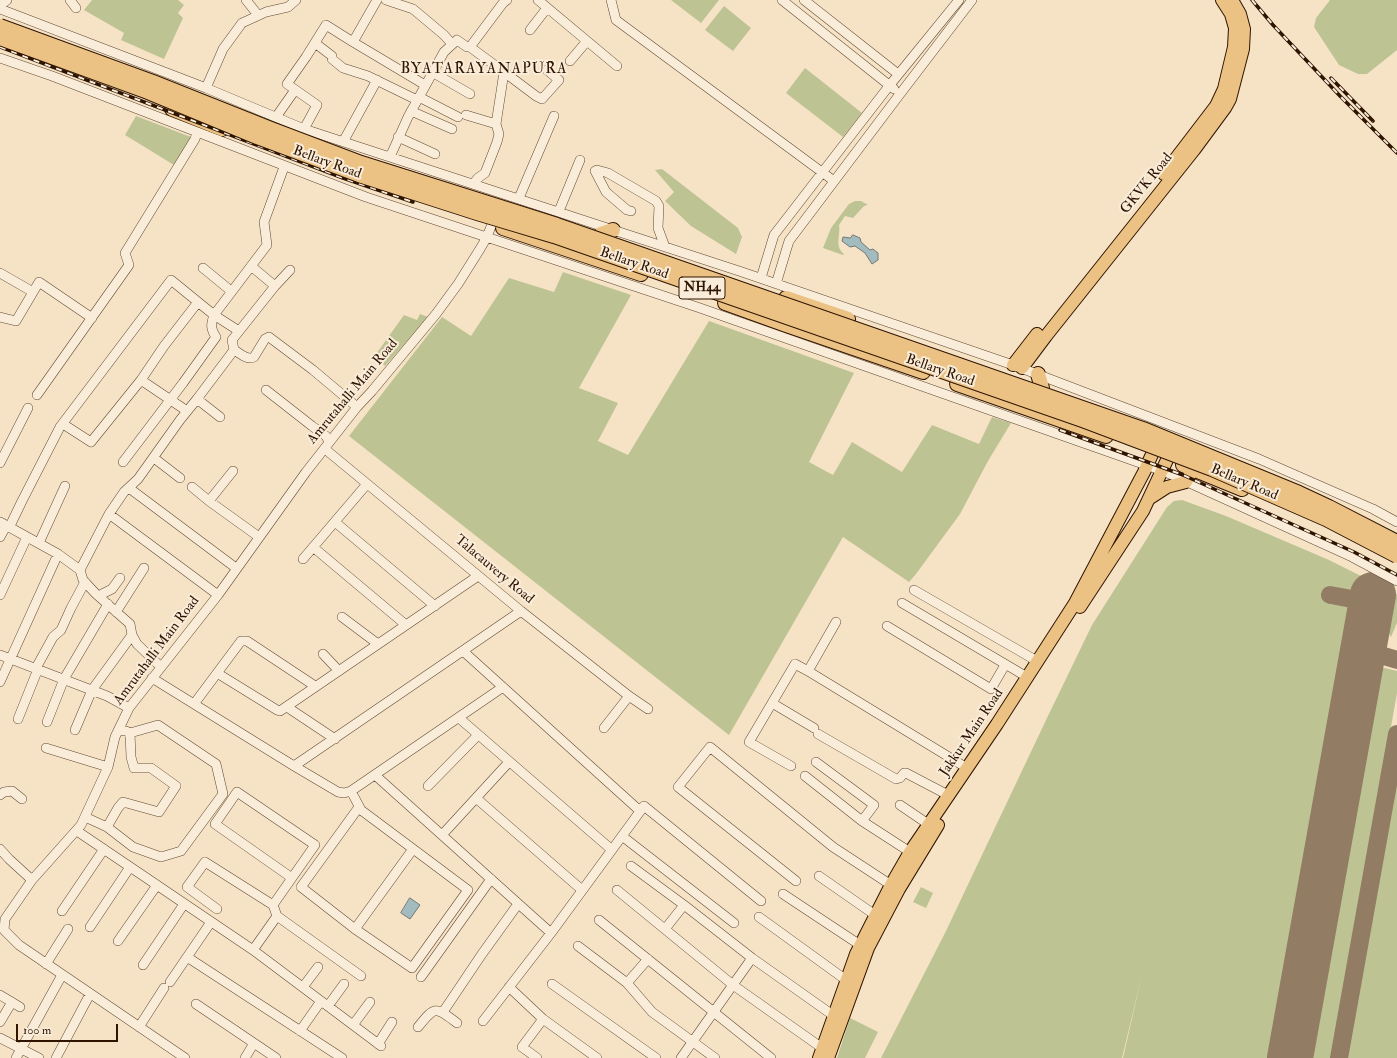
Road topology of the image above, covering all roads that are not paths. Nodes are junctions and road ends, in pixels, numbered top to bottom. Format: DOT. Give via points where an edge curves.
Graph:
graph roads {
  1 [pos="7,0"];
  2 [pos="70,0"];
  3 [pos="246,0"];
  4 [pos="296,0"];
  5 [pos="377,0"];
  6 [pos="386,0"];
  7 [pos="507,0"];
  8 [pos="538,0"];
  9 [pos="611,0"];
  10 [pos="782,0"];
  11 [pos="804,0"];
  12 [pos="959,0"];
  13 [pos="972,0"];
  14 [pos="1222,0"];
  15 [pos="1232,0"];
  16 [pos="0,6"];
  17 [pos="76,8"];
  18 [pos="547,8"];
  19 [pos="0,9"];
  20 [pos="258,15"];
  21 [pos="0,20"];
  22 [pos="1238,23"];
  23 [pos="0,26"];
  24 [pos="530,30"];
  25 [pos="0,38"];
  26 [pos="587,41"];
  27 [pos="353,42"];
  28 [pos="0,43"];
  29 [pos="315,43"];
  30 [pos="452,44"];
  31 [pos="470,47"];
  32 [pos="0,58"];
  33 [pos="570,61"];
  34 [pos="617,66"];
  35 [pos="547,70"];
  36 [pos="432,72"];
  37 [pos="504,72"];
  38 [pos="898,74"];
  39 [pos="377,80"];
  40 [pos="425,85"];
  41 [pos="889,86"];
  42 [pos="206,88"];
  43 [pos="295,90"];
  44 [pos="470,94"];
  45 [pos="900,94"];
  46 [pos="418,98"];
  47 [pos="411,111"];
  48 [pos="554,116"];
  49 [pos="276,118"];
  50 [pos="496,124"];
  51 [pos="304,129"];
  52 [pos="452,129"];
  53 [pos="198,132"];
  54 [pos="398,137"];
  55 [pos="343,142"];
  56 [pos="435,154"];
  57 [pos="390,157"];
  58 [pos="580,160"];
  59 [pos="284,167"];
  60 [pos="822,173"];
  61 [pos="834,181"];
  62 [pos="473,184"];
  63 [pos="519,198"];
  64 [pos="501,201"];
  65 [pos="559,211"];
  66 [pos="631,211"];
  67 [pos="492,224"];
  68 [pos="607,232"];
  69 [pos="487,237"];
  70 [pos="665,247"];
  71 [pos="251,266"];
  72 [pos="203,268"];
  73 [pos="290,270"];
  74 [pos="0,273"];
  75 [pos="761,278"];
  76 [pos="776,284"];
  77 [pos="275,286"];
  78 [pos="231,291"];
  79 [pos="33,292"];
  80 [pos="198,302"];
  81 [pos="214,315"];
  82 [pos="0,317"];
  83 [pos="92,318"];
  84 [pos="239,331"];
  85 [pos="234,350"];
  86 [pos="1017,366"];
  87 [pos="1038,374"];
  88 [pos="141,380"];
  89 [pos="1042,388"];
  90 [pos="266,390"];
  91 [pos="37,395"];
  92 [pos="197,399"];
  93 [pos="170,400"];
  94 [pos="357,407"];
  95 [pos="28,408"];
  96 [pos="187,411"];
  97 [pos="220,417"];
  98 [pos="63,424"];
  99 [pos="1165,427"];
  100 [pos="1179,432"];
  101 [pos="327,445"];
  102 [pos="1152,452"];
  103 [pos="154,458"];
  104 [pos="123,462"];
  105 [pos="0,463"];
  106 [pos="1147,465"];
  107 [pos="1166,465"];
  108 [pos="1192,469"];
  109 [pos="233,471"];
  110 [pos="180,478"];
  111 [pos="1186,482"];
  112 [pos="367,484"];
  113 [pos="66,486"];
  114 [pos="192,487"];
  115 [pos="129,488"];
  116 [pos="1149,499"];
  117 [pos="209,501"];
  118 [pos="109,514"];
  119 [pos="335,522"];
  120 [pos="1397,522"];
  121 [pos="5,526"];
  122 [pos="1397,535"];
  123 [pos="0,537"];
  124 [pos="27,537"];
  125 [pos="259,538"];
  126 [pos="1397,542"];
  127 [pos="39,543"];
  128 [pos="313,548"];
  129 [pos="58,554"];
  130 [pos="1397,556"];
  131 [pos="303,559"];
  132 [pos="1397,562"];
  133 [pos="144,568"];
  134 [pos="236,568"];
  135 [pos="80,570"];
  136 [pos="478,576"];
  137 [pos="120,578"];
  138 [pos="1397,581"];
  139 [pos="86,582"];
  140 [pos="914,590"];
  141 [pos="0,594"];
  142 [pos="218,595"];
  143 [pos="100,597"];
  144 [pos="902,603"];
  145 [pos="108,604"];
  146 [pos="435,606"];
  147 [pos="116,612"];
  148 [pos="521,612"];
  149 [pos="342,617"];
  150 [pos="836,622"];
  151 [pos="406,625"];
  152 [pos="887,626"];
  153 [pos="132,635"];
  154 [pos="378,644"];
  155 [pos="463,651"];
  156 [pos="323,654"];
  157 [pos="0,655"];
  158 [pos="10,659"];
  159 [pos="1037,661"];
  160 [pos="1006,665"];
  161 [pos="161,667"];
  162 [pos="37,669"];
  163 [pos="339,671"];
  164 [pos="808,671"];
  165 [pos="217,673"];
  166 [pos="1027,677"];
  167 [pos="152,678"];
  168 [pos="64,679"];
  169 [pos="0,682"];
  170 [pos="315,686"];
  171 [pos="503,687"];
  172 [pos="92,690"];
  173 [pos="629,696"];
  174 [pos="772,703"];
  175 [pos="194,704"];
  176 [pos="287,707"];
  177 [pos="129,708"];
  178 [pos="648,709"];
  179 [pos="458,718"];
  180 [pos="18,719"];
  181 [pos="47,722"];
  182 [pos="604,728"];
  183 [pos="75,730"];
  184 [pos="117,733"];
  185 [pos="130,733"];
  186 [pos="478,734"];
  187 [pos="335,739"];
  188 [pos="46,748"];
  189 [pos="509,762"];
  190 [pos="816,762"];
  191 [pos="294,766"];
  192 [pos="791,766"];
  193 [pos="108,767"];
  194 [pos="966,768"];
  195 [pos="374,775"];
  196 [pos="805,776"];
  197 [pos="428,786"];
  198 [pos="351,791"];
  199 [pos="0,795"];
  200 [pos="948,795"];
  201 [pos="476,798"];
  202 [pos="22,799"];
  203 [pos="900,805"];
  204 [pos="359,807"];
  205 [pos="640,811"];
  206 [pos="85,817"];
  207 [pos="934,820"];
  208 [pos="862,821"];
  209 [pos="107,827"];
  210 [pos="77,831"];
  211 [pos="442,836"];
  212 [pos="622,836"];
  213 [pos="0,849"];
  214 [pos="104,849"];
  215 [pos="413,849"];
  216 [pos="612,850"];
  217 [pos="910,852"];
  218 [pos="631,866"];
  219 [pos="130,867"];
  220 [pos="819,876"];
  221 [pos="292,878"];
  222 [pos="32,880"];
  223 [pos="491,880"];
  224 [pos="796,881"];
  225 [pos="157,885"];
  226 [pos="891,885"];
  227 [pos="582,890"];
  228 [pos="617,890"];
  229 [pos="783,894"];
  230 [pos="761,901"];
  231 [pos="184,904"];
  232 [pos="518,904"];
  233 [pos="684,905"];
  234 [pos="273,906"];
  235 [pos="218,909"];
  236 [pos="62,911"];
  237 [pos="875,915"];
  238 [pos="277,916"];
  239 [pos="759,917"];
  240 [pos="599,920"];
  241 [pos="211,922"];
  242 [pos="734,923"];
  243 [pos="90,927"];
  244 [pos="441,927"];
  245 [pos="68,929"];
  246 [pos="355,929"];
  247 [pos="666,930"];
  248 [pos="2,932"];
  249 [pos="551,933"];
  250 [pos="451,936"];
  251 [pos="118,942"];
  252 [pos="860,944"];
  253 [pos="578,946"];
  254 [pos="253,950"];
  255 [pos="187,957"];
  256 [pos="752,958"];
  257 [pos="648,959"];
  258 [pos="46,964"];
  259 [pos="143,965"];
  260 [pos="318,967"];
  261 [pos="62,975"];
  262 [pos="361,976"];
  263 [pos="421,977"];
  264 [pos="846,980"];
  265 [pos="627,983"];
  266 [pos="344,984"];
  267 [pos="552,984"];
  268 [pos="733,985"];
  269 [pos="303,987"];
  270 [pos="509,988"];
  271 [pos="90,994"];
  272 [pos="0,995"];
  273 [pos="370,1002"];
  274 [pos="196,1004"];
  275 [pos="324,1004"];
  276 [pos="443,1012"];
  277 [pos="714,1013"];
  278 [pos="838,1018"];
  279 [pos="543,1019"];
  280 [pos="483,1021"];
  281 [pos="0,1022"];
  282 [pos="392,1022"];
  283 [pos="456,1023"];
  284 [pos="353,1025"];
  285 [pos="139,1027"];
  286 [pos="418,1027"];
  287 [pos="300,1031"];
  288 [pos="0,1038"];
  289 [pos="693,1042"];
  290 [pos="254,1043"];
  291 [pos="21,1048"];
  292 [pos="823,1055"];
  293 [pos="16,1058"];
  294 [pos="39,1058"];
  295 [pos="56,1058"];
  296 [pos="185,1058"];
  297 [pos="245,1058"];
  298 [pos="276,1058"];
  299 [pos="342,1058"];
  300 [pos="537,1058"];
  301 [pos="597,1058"];
  302 [pos="656,1058"];
  303 [pos="682,1058"];
  304 [pos="715,1058"];
  305 [pos="771,1058"];
  1 -- 16 [label="street"];
  2 -- 17 [label="street"];
  3 -- 20 [label="street"];
  4 -- 20 [label="street" via="288,7"];
  5 -- 27 [label="street"];
  6 -- 30 [label="street" via="413,9"];
  7 -- 31 [label="street"];
  8 -- 18 [label="street"];
  9 -- 60 [label="street" via="616,20"];
  10 -- 41 [label="street"];
  11 -- 38 [label="street"];
  12 -- 38 [label="street"];
  13 -- 45 [label="street"];
  14 -- 22 [label="main road, GKVK Road"];
  15 -- 22 [label="main road, GKVK Road" via="1240,14"];
  18 -- 24 [label="street"];
  18 -- 26 [label="street"];
  19 -- 42 [label="street"];
  20 -- 42 [label="street" via="242,23 223,49"];
  21 -- 64 [label="highway, Bellary Road" via="155,76 363,158"];
  22 -- 86 [label="main road, GKVK Road" via="1244,29 1243,49 1230,99 1225,108 1046,336"];
  23 -- 126 [label="highway, Bellary Road / NH44, bridge" via="146,79 361,163 572,230 1143,428 1299,493"];
  25 -- 130 [label="highway, Bellary Road / NH44, bridge" via="148,92 359,175 554,236 1092,424 1212,469 1326,519"];
  26 -- 33 [label="street"];
  26 -- 34 [label="street"];
  27 -- 29 [label="street" via="326,25"];
  27 -- 40 [label="street"];
  28 -- 67 [label="highway, Bellary Road" via="357,180"];
  29 -- 39 [label="street" via="343,68"];
  29 -- 43 [label="street" via="287,84"];
  30 -- 31 [label="street" via="457,40"];
  30 -- 36 [label="street"];
  31 -- 37 [label="street"];
  32 -- 53 [label="street"];
  35 -- 37 [label="street" via="559,80 542,99"];
  36 -- 40 [label="street"];
  36 -- 44 [label="street"];
  37 -- 50 [label="street"];
  38 -- 41 [label="street"];
  39 -- 46 [label="street"];
  39 -- 55 [label="street"];
  40 -- 46 [label="street"];
  41 -- 45 [label="street"];
  41 -- 60 [label="street"];
  42 -- 49 [label="street"];
  43 -- 49 [label="street"];
  43 -- 51 [label="street" via="317,105"];
  45 -- 61 [label="street"];
  46 -- 47 [label="street"];
  46 -- 50 [label="street" via="462,116"];
  47 -- 52 [label="street"];
  47 -- 54 [label="street"];
  48 -- 63 [label="street"];
  49 -- 51 [label="street"];
  50 -- 62 [label="street" via="498,142 485,173"];
  51 -- 55 [label="street"];
  53 -- 59 [label="street"];
  53 -- 83 [label="street" via="125,253 129,265"];
  54 -- 56 [label="street"];
  54 -- 57 [label="street"];
  55 -- 57 [label="street"];
  57 -- 62 [label="street"];
  58 -- 65 [label="street"];
  59 -- 69 [label="street"];
  59 -- 71 [label="street" via="264,222 267,245"];
  60 -- 61 [label="street"];
  60 -- 75 [label="street" via="774,235"];
  61 -- 76 [label="street" via="789,241"];
  62 -- 63 [label="street"];
  63 -- 65 [label="street"];
  64 -- 67 [label="street, Amrutahalli Main Road"];
  64 -- 68 [label="highway, Bellary Road"];
  65 -- 68 [label="street"];
  66 -- 70 [label="street" via="606,192 595,171 608,173 656,201 659,206 658,228"];
  67 -- 69 [label="street, Amrutahalli Main Road"];
  67 -- 102 [label="highway, Bellary Road" via="697,292"];
  68 -- 70 [label="street"];
  68 -- 89 [label="highway, Bellary Road"];
  69 -- 94 [label="street, Amrutahalli Main Road" via="436,314"];
  69 -- 106 [label="street" via="700,308"];
  70 -- 75 [label="street"];
  71 -- 77 [label="street"];
  71 -- 78 [label="street"];
  72 -- 78 [label="street"];
  73 -- 77 [label="street"];
  74 -- 79 [label="street"];
  75 -- 76 [label="street"];
  76 -- 86 [label="street"];
  77 -- 84 [label="street"];
  78 -- 81 [label="street"];
  79 -- 82 [label="street" via="16,322"];
  79 -- 83 [label="street" via="39,282"];
  80 -- 81 [label="street"];
  80 -- 88 [label="street"];
  80 -- 98 [label="street" via="171,280"];
  81 -- 84 [label="street"];
  81 -- 93 [label="street" via="211,324 216,337"];
  83 -- 91 [label="street"];
  84 -- 85 [label="street" via="232,340"];
  85 -- 92 [label="street"];
  85 -- 94 [label="street" via="248,358 254,357 269,337"];
  86 -- 87 [label="street"];
  87 -- 89 [label="highway"];
  87 -- 99 [label="street"];
  88 -- 93 [label="street"];
  88 -- 98 [label="street" via="91,442"];
  89 -- 99 [label="highway, Bellary Road"];
  90 -- 101 [label="street, Talacauvery Road" via="326,436"];
  92 -- 96 [label="street"];
  92 -- 97 [label="street"];
  93 -- 96 [label="street"];
  93 -- 104 [label="street"];
  94 -- 101 [label="street, Amrutahalli Main Road"];
  95 -- 105 [label="street"];
  96 -- 103 [label="street"];
  98 -- 121 [label="street" via="22,501"];
  99 -- 100 [label="highway, Bellary Road"];
  99 -- 102 [label="main road, Jakkur Main Road"];
  100 -- 107 [label="main road, Jakkur Main Road"];
  100 -- 120 [label="street" via="1259,459"];
  100 -- 122 [label="highway, Bellary Road"];
  101 -- 112 [label="street, Talacauvery Road"];
  101 -- 125 [label="street, Amrutahalli Main Road"];
  102 -- 106 [label="main road, Jakkur Main Road"];
  102 -- 107 [label="highway, Bellary Road"];
  103 -- 110 [label="street"];
  103 -- 115 [label="street"];
  106 -- 107 [label="street"];
  106 -- 159 [label="main road, Jakkur Main Road" via="1074,603"];
  107 -- 108 [label="highway, Bellary Road"];
  107 -- 111 [label="street"];
  107 -- 116 [label="main road, Jakkur Main Road"];
  108 -- 111 [label="main road"];
  108 -- 132 [label="highway, Bellary Road" via="1305,517"];
  109 -- 117 [label="street"];
  111 -- 116 [label="main road" via="1167,487"];
  111 -- 138 [label="street" via="1345,554"];
  112 -- 119 [label="street"];
  112 -- 136 [label="street, Talacauvery Road"];
  113 -- 127 [label="street"];
  114 -- 117 [label="street"];
  115 -- 118 [label="street"];
  115 -- 134 [label="street"];
  116 -- 207 [label="main road, Jakkur Main Road" via="1008,721"];
  117 -- 125 [label="street"];
  118 -- 135 [label="street"];
  118 -- 142 [label="street"];
  119 -- 128 [label="street"];
  119 -- 146 [label="street"];
  121 -- 123 [label="street"];
  121 -- 124 [label="street"];
  124 -- 127 [label="street"];
  124 -- 141 [label="street"];
  125 -- 134 [label="street, Amrutahalli Main Road"];
  127 -- 129 [label="street"];
  128 -- 131 [label="street"];
  128 -- 151 [label="street"];
  129 -- 135 [label="street"];
  129 -- 158 [label="street"];
  133 -- 147 [label="street"];
  134 -- 142 [label="street, Amrutahalli Main Road"];
  135 -- 139 [label="street"];
  136 -- 146 [label="street"];
  136 -- 148 [label="street, Talacauvery Road"];
  137 -- 143 [label="street" via="112,589"];
  139 -- 143 [label="street"];
  139 -- 162 [label="street"];
  140 -- 159 [label="street"];
  142 -- 161 [label="street, Amrutahalli Main Road"];
  143 -- 145 [label="street"];
  144 -- 160 [label="street"];
  145 -- 147 [label="street"];
  145 -- 168 [label="street"];
  146 -- 151 [label="street"];
  147 -- 153 [label="street" via="130,624"];
  148 -- 155 [label="street"];
  148 -- 173 [label="street, Talacauvery Road"];
  149 -- 154 [label="street"];
  150 -- 164 [label="street"];
  151 -- 154 [label="street"];
  152 -- 160 [label="street" via="991,689"];
  153 -- 161 [label="street" via="137,644"];
  153 -- 172 [label="street"];
  154 -- 163 [label="street"];
  155 -- 171 [label="street"];
  155 -- 187 [label="street"];
  156 -- 163 [label="street"];
  157 -- 158 [label="street"];
  158 -- 162 [label="street"];
  158 -- 169 [label="street"];
  159 -- 166 [label="main road, Jakkur Main Road"];
  160 -- 166 [label="street"];
  161 -- 167 [label="street, Amrutahalli Main Road"];
  162 -- 168 [label="street"];
  162 -- 180 [label="street"];
  163 -- 170 [label="street"];
  164 -- 174 [label="street" via="795,664"];
  164 -- 194 [label="street"];
  165 -- 170 [label="street" via="241,641 245,640"];
  165 -- 175 [label="street"];
  165 -- 176 [label="street" via="277,710"];
  166 -- 194 [label="main road, Jakkur Main Road"];
  167 -- 175 [label="street"];
  167 -- 177 [label="street, Amrutahalli Main Road"];
  168 -- 172 [label="street"];
  168 -- 181 [label="street"];
  170 -- 176 [label="street"];
  171 -- 179 [label="street"];
  171 -- 205 [label="street"];
  172 -- 177 [label="street"];
  172 -- 183 [label="street"];
  173 -- 178 [label="street, Talacauvery Road"];
  173 -- 182 [label="street"];
  174 -- 192 [label="street" via="749,742"];
  174 -- 200 [label="street" via="896,779 908,773"];
  175 -- 191 [label="street"];
  176 -- 187 [label="street"];
  177 -- 184 [label="street, Amrutahalli Main Road"];
  179 -- 186 [label="street"];
  179 -- 195 [label="street"];
  184 -- 185 [label="street"];
  184 -- 193 [label="street, Amrutahalli Main Road"];
  185 -- 209 [label="street" via="134,768 151,768 176,786 159,812 123,802"];
  185 -- 209 [label="street" via="158,725 216,764 223,794 181,851 161,857 133,847"];
  186 -- 189 [label="street"];
  186 -- 197 [label="street"];
  187 -- 191 [label="street"];
  188 -- 193 [label="street"];
  189 -- 201 [label="street"];
  189 -- 216 [label="street"];
  190 -- 208 [label="street" via="874,805"];
  191 -- 198 [label="street" via="338,792"];
  193 -- 206 [label="street, Amrutahalli Main Road"];
  194 -- 200 [label="main road, Jakkur Main Road"];
  195 -- 198 [label="street"];
  195 -- 211 [label="street"];
  196 -- 208 [label="street"];
  198 -- 204 [label="street"];
  199 -- 202 [label="street" via="12,791"];
  200 -- 207 [label="main road, Jakkur Main Road"];
  201 -- 211 [label="street"];
  201 -- 227 [label="street"];
  203 -- 207 [label="street"];
  204 -- 215 [label="street"];
  204 -- 246 [label="street" via="301,887"];
  205 -- 212 [label="street"];
  205 -- 230 [label="street" via="644,806"];
  206 -- 209 [label="street"];
  206 -- 210 [label="street, Amrutahalli Main Road"];
  207 -- 217 [label="main road, Jakkur Main Road"];
  207 -- 278 [label="main road, Jakkur Main Road" via="868,948"];
  208 -- 217 [label="street"];
  210 -- 214 [label="street"];
  210 -- 222 [label="street, Amrutahalli Main Road"];
  211 -- 223 [label="street"];
  212 -- 216 [label="street"];
  212 -- 242 [label="street"];
  213 -- 222 [label="street"];
  214 -- 219 [label="street"];
  214 -- 236 [label="street"];
  215 -- 244 [label="street" via="468,890"];
  215 -- 246 [label="street"];
  216 -- 227 [label="street"];
  217 -- 226 [label="main road, Jakkur Main Road"];
  218 -- 233 [label="street"];
  219 -- 225 [label="street"];
  219 -- 243 [label="street"];
  220 -- 237 [label="street"];
  221 -- 221 [label="street" via="315,846 237,792 215,824"];
  221 -- 234 [label="street"];
  222 -- 248 [label="street, Amrutahalli Main Road" via="5,919"];
  223 -- 232 [label="street"];
  223 -- 250 [label="street"];
  224 -- 226 [label="street" via="678,787 710,747 833,847"];
  225 -- 231 [label="street"];
  225 -- 251 [label="street"];
  226 -- 237 [label="main road, Jakkur Main Road"];
  227 -- 249 [label="street"];
  228 -- 247 [label="street"];
  229 -- 252 [label="street"];
  231 -- 241 [label="street"];
  231 -- 259 [label="street"];
  232 -- 249 [label="street"];
  232 -- 276 [label="street"];
  233 -- 247 [label="street"];
  233 -- 256 [label="street"];
  234 -- 235 [label="street" via="205,862 187,887"];
  234 -- 238 [label="street"];
  237 -- 252 [label="main road, Jakkur Main Road"];
  238 -- 254 [label="street"];
  238 -- 262 [label="street"];
  239 -- 264 [label="street"];
  240 -- 257 [label="street"];
  241 -- 254 [label="street"];
  241 -- 255 [label="street"];
  244 -- 246 [label="street" via="412,968"];
  244 -- 250 [label="street"];
  245 -- 258 [label="street"];
  247 -- 268 [label="street"];
  248 -- 258 [label="street, Amrutahalli Main Road"];
  249 -- 270 [label="street"];
  250 -- 263 [label="street"];
  252 -- 264 [label="main road, Jakkur Main Road"];
  253 -- 265 [label="street"];
  254 -- 269 [label="street"];
  255 -- 285 [label="street"];
  255 -- 287 [label="street"];
  256 -- 268 [label="street"];
  256 -- 278 [label="street"];
  257 -- 265 [label="street"];
  257 -- 277 [label="street"];
  258 -- 261 [label="street, Amrutahalli Main Road"];
  260 -- 269 [label="street"];
  261 -- 271 [label="street, Amrutahalli Main Road"];
  261 -- 291 [label="street"];
  264 -- 278 [label="main road, Jakkur Main Road"];
  265 -- 289 [label="street" via="652,1012"];
  266 -- 275 [label="street"];
  267 -- 302 [label="street"];
  268 -- 277 [label="street"];
  268 -- 292 [label="street"];
  269 -- 275 [label="street"];
  270 -- 279 [label="street"];
  270 -- 280 [label="street"];
  271 -- 285 [label="street, Amrutahalli Main Road"];
  271 -- 295 [label="street"];
  272 -- 281 [label="street" via="16,1004"];
  273 -- 284 [label="street"];
  274 -- 290 [label="street"];
  275 -- 284 [label="street"];
  275 -- 287 [label="street"];
  276 -- 283 [label="street"];
  276 -- 286 [label="street" via="433,1011"];
  277 -- 289 [label="street"];
  277 -- 305 [label="street"];
  278 -- 292 [label="main road, Jakkur Main Road"];
  279 -- 300 [label="street" via="522,1047"];
  279 -- 301 [label="street"];
  282 -- 284 [label="street" via="380,1045"];
  285 -- 296 [label="street, Amrutahalli Main Road"];
  287 -- 299 [label="street"];
  288 -- 291 [label="street"];
  289 -- 303 [label="street"];
  289 -- 304 [label="street"];
  290 -- 297 [label="street"];
  290 -- 298 [label="street"];
  291 -- 293 [label="street"];
  291 -- 294 [label="street"];
}
